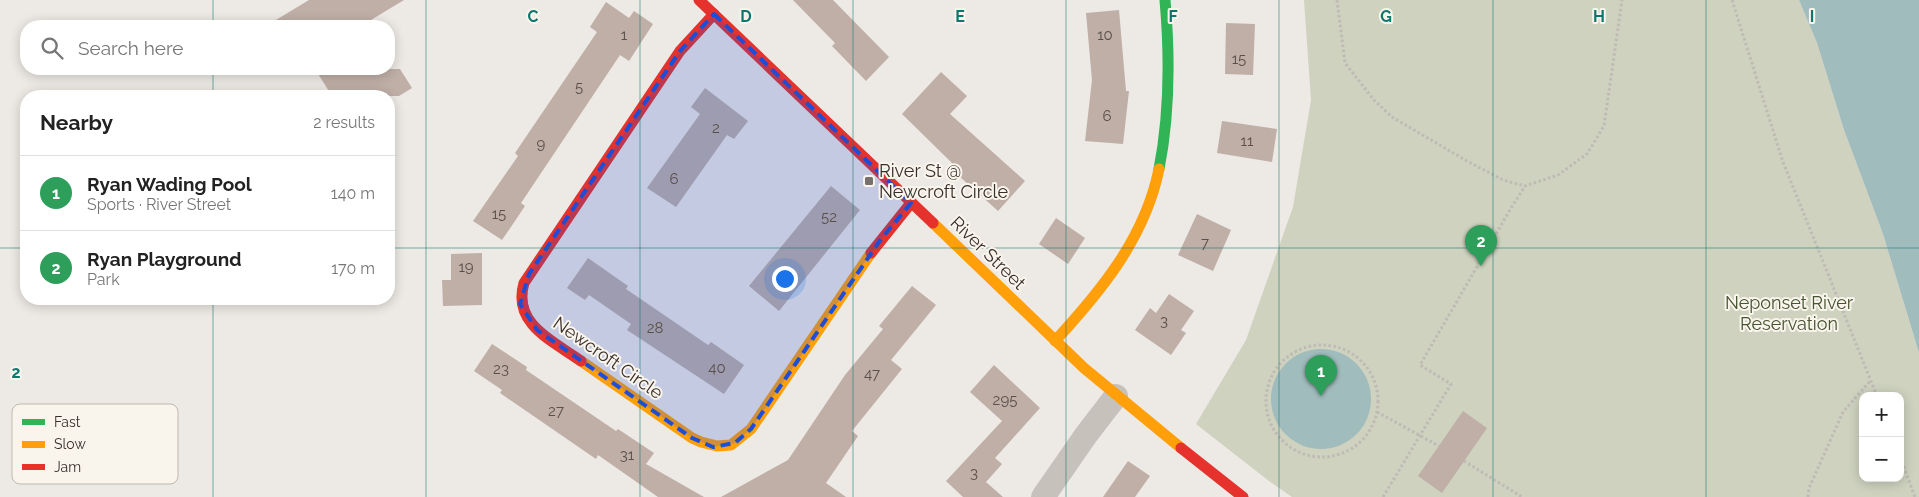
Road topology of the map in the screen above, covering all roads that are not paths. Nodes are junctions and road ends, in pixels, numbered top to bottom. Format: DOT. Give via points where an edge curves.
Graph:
graph roads {
  1 [pos="1165,0"];
  2 [pos="703,4"];
  3 [pos="911,203"];
  4 [pos="1055,341"];
  5 [pos="1116,396"];
  6 [pos="1043,497"];
  7 [pos="1243,497"];
  1 -- 4 [label="street" via="1169,47 1168,106 1162,154 1150,203 1118,264 1093,299"];
  2 -- 3 [label="street, River Street"];
  2 -- 3 [label="street, Newcroft Circle" via="680,52 524,283 520,304 537,330 692,438 713,447 735,443 751,428 881,238"];
  3 -- 4 [label="street, River Street"];
  4 -- 5 [label="street, River Street"];
  5 -- 6 [label="street"];
  5 -- 7 [label="street, River Street"];
}
